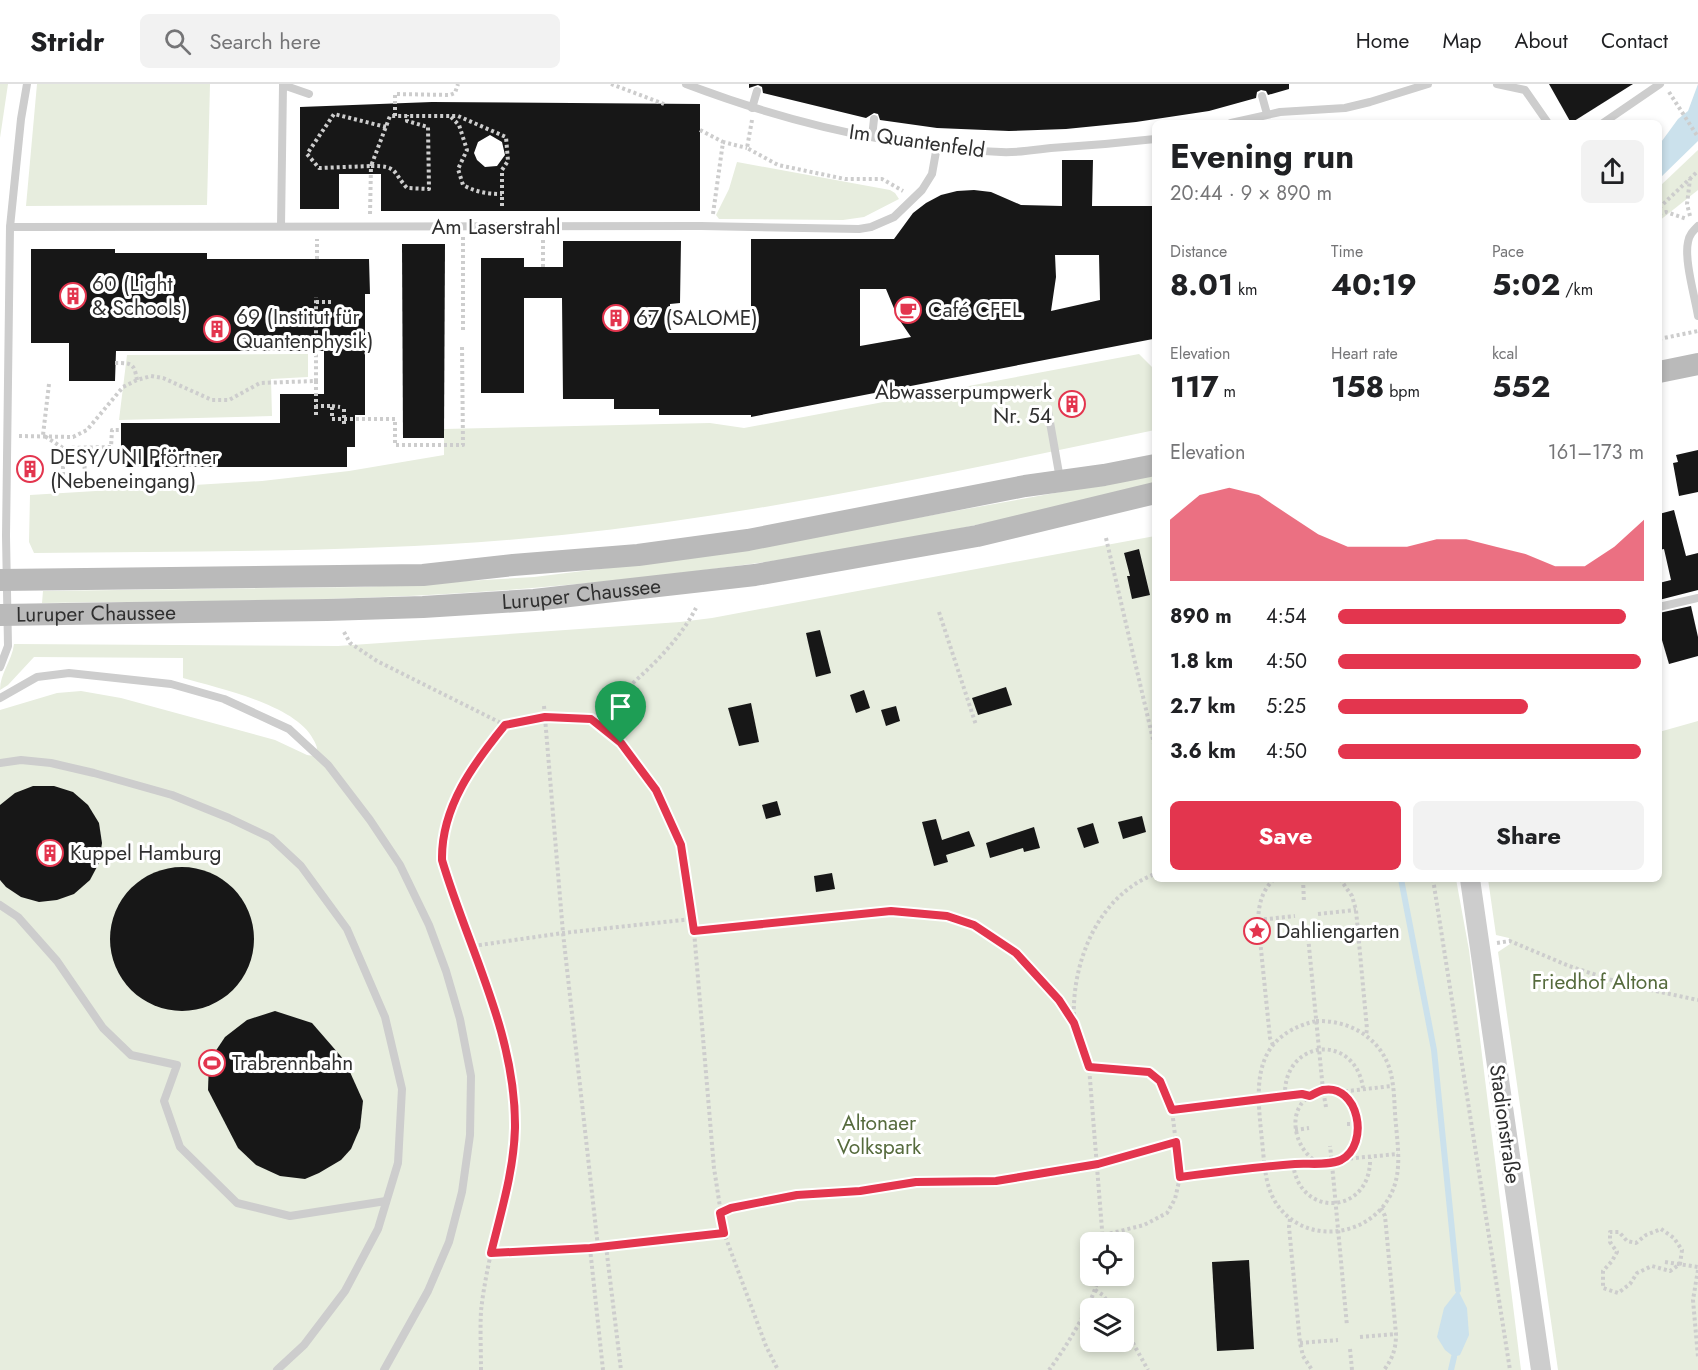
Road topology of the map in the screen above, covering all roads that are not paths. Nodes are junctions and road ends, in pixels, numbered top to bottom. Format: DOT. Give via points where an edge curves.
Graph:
graph roads {
  1 [pos="27,84"];
  2 [pos="686,84"];
  3 [pos="1428,84"];
  4 [pos="1497,84"];
  5 [pos="1662,84"];
  6 [pos="757,91"];
  7 [pos="309,94"];
  8 [pos="1262,96"];
  9 [pos="754,109"];
  10 [pos="1267,114"];
  11 [pos="874,119"];
  12 [pos="1244,120"];
  13 [pos="1546,120"];
  14 [pos="1608,120"];
  15 [pos="872,137"];
  16 [pos="1152,139"];
  17 [pos="936,146"];
  18 [pos="281,226"];
  19 [pos="1698,226"];
  20 [pos="10,227"];
  21 [pos="1698,316"];
  22 [pos="1698,364"];
  23 [pos="1662,371"];
  24 [pos="1048,411"];
  25 [pos="1152,466"];
  26 [pos="1061,481"];
  27 [pos="1152,494"];
  28 [pos="4,580"];
  29 [pos="1698,598"];
  30 [pos="1662,607"];
  31 [pos="4,615"];
  32 [pos="0,667"];
  33 [pos="0,698"];
  34 [pos="0,763"];
  35 [pos="1470,882"];
  36 [pos="0,905"];
  37 [pos="386,1201"];
  38 [pos="277,1370"];
  39 [pos="384,1370"];
  40 [pos="1541,1370"];
  1 -- 20 [label="lane"];
  2 -- 9 [label="lane, Im Quantenfeld"];
  3 -- 10 [label="lane" via="1345,108"];
  4 -- 13 [label="lane" via="1525,90"];
  5 -- 14 [label="lane"];
  6 -- 9 [label="lane"];
  7 -- 18 [label="lane" via="283,85"];
  8 -- 10 [label="lane"];
  9 -- 15 [label="lane, Im Quantenfeld"];
  10 -- 12 [label="lane"];
  11 -- 15 [label="lane"];
  15 -- 17 [label="lane, Im Quantenfeld"];
  16 -- 17 [label="lane, Im Quantenfeld" via="1003,152"];
  17 -- 18 [label="lane, Am Laserstrahl" via="932,174 912,200 894,217 859,229"];
  18 -- 20 [label="lane, Am Laserstrahl"];
  19 -- 21 [label="lane" via="1691,234 1687,254"];
  20 -- 28 [label="lane"];
  22 -- 23 [label="main road"];
  24 -- 26 [label="lane"];
  25 -- 26 [label="main road, Luruper Chaussee"];
  26 -- 28 [label="main road, Luruper Chaussee" via="748,540 638,555 423,575"];
  27 -- 31 [label="main road, Luruper Chaussee" via="977,536 755,575 557,597 327,610"];
  28 -- 31 [label="lane"];
  29 -- 30 [label="lane"];
  31 -- 32 [label="lane" via="8,646"];
  33 -- 39 [label="lane" via="37,677 69,673 171,684 224,699 289,729 328,765 400,865 432,934 459,1019 471,1076 470,1135 462,1192 449,1242 428,1291"];
  34 -- 37 [label="lane" via="51,763 172,795 271,838 301,866 347,929 385,1017 402,1089 398,1163"];
  35 -- 40 [label="street, Stadionstraße"];
  36 -- 37 [label="lane" via="18,917 57,960 103,1028 131,1055 177,1065 164,1101 180,1147 237,1203 290,1216"];
  37 -- 38 [label="lane" via="378,1229 345,1291 304,1345"];
}
